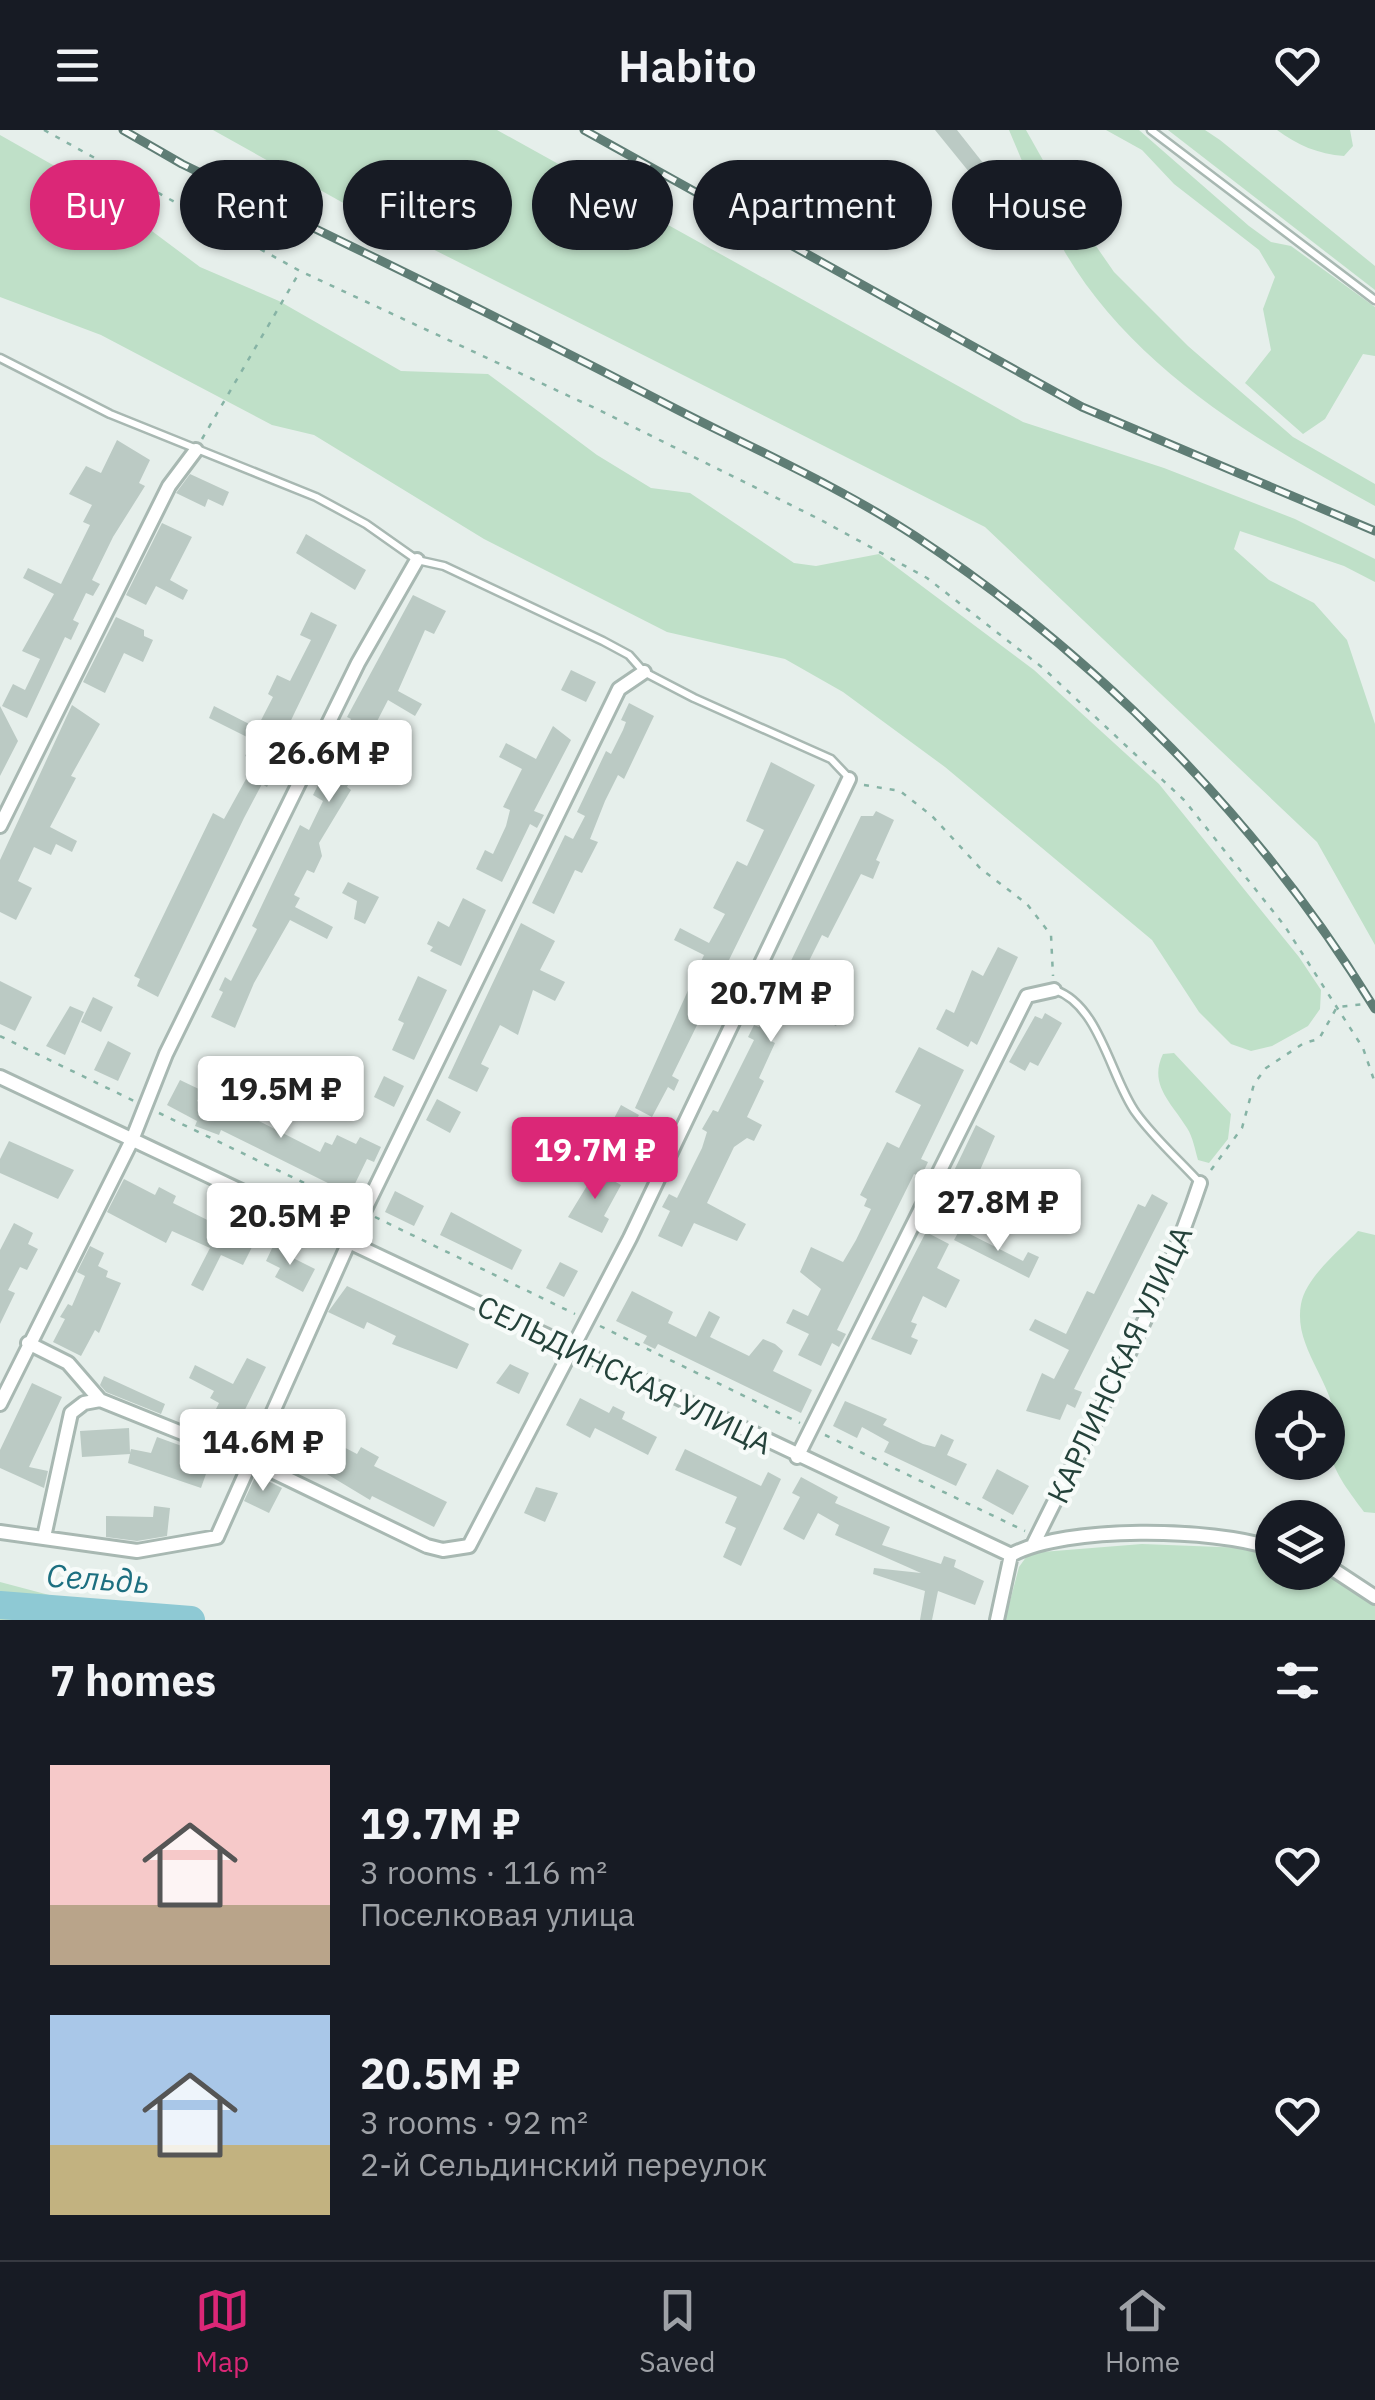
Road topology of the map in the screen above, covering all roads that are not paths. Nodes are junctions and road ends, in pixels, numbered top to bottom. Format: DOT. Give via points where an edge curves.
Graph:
graph roads {
  1 [pos="1151,130"];
  2 [pos="1375,300"];
  3 [pos="0,358"];
  4 [pos="196,450"];
  5 [pos="417,560"];
  6 [pos="644,672"];
  7 [pos="849,779"];
  8 [pos="0,826"];
  9 [pos="1054,990"];
  10 [pos="0,1077"];
  11 [pos="132,1140"];
  12 [pos="1200,1183"];
  13 [pos="349,1242"];
  14 [pos="28,1343"];
  15 [pos="574,1350"];
  16 [pos="100,1400"];
  17 [pos="0,1404"];
  18 [pos="798,1458"];
  19 [pos="249,1460"];
  20 [pos="0,1532"];
  21 [pos="44,1537"];
  22 [pos="1036,1540"];
  23 [pos="1255,1545"];
  24 [pos="1012,1555"];
  25 [pos="1345,1577"];
  26 [pos="1375,1597"];
  27 [pos="997,1620"];
  1 -- 2 [label="lane"];
  3 -- 4 [label="lane"];
  4 -- 5 [label="lane" via="316,497"];
  4 -- 8 [label="street" via="169,486"];
  5 -- 6 [label="lane" via="444,566 603,640"];
  5 -- 11 [label="street" via="296,787 166,1054"];
  6 -- 7 [label="lane" via="831,758"];
  6 -- 13 [label="street" via="619,690"];
  7 -- 15 [label="street"];
  9 -- 12 [label="lane" via="1067,994 1099,1036 1134,1111"];
  9 -- 18 [label="street" via="1027,996"];
  10 -- 11 [label="street, СЕЛЬДИНСКАЯ УЛИЦА"];
  11 -- 13 [label="street, СЕЛЬДИНСКАЯ УЛИЦА"];
  11 -- 14 [label="street"];
  12 -- 22 [label="street, КАРЛИНСКАЯ УЛИЦА" via="1113,1391"];
  13 -- 15 [label="street, СЕЛЬДИНСКАЯ УЛИЦА"];
  13 -- 19 [label="street"];
  14 -- 16 [label="street" via="68,1363"];
  14 -- 17 [label="street"];
  15 -- 18 [label="street, СЕЛЬДИНСКАЯ УЛИЦА"];
  15 -- 19 [label="street" via="476,1539 459,1550 427,1546"];
  16 -- 19 [label="street"];
  16 -- 21 [label="street" via="71,1414"];
  18 -- 24 [label="street, СЕЛЬДИНСКАЯ УЛИЦА"];
  19 -- 21 [label="street" via="217,1537 137,1551"];
  20 -- 21 [label="street"];
  22 -- 23 [label="street" via="1204,1537"];
  22 -- 24 [label="street"];
  24 -- 27 [label="street"];
  25 -- 26 [label="street"];
}
